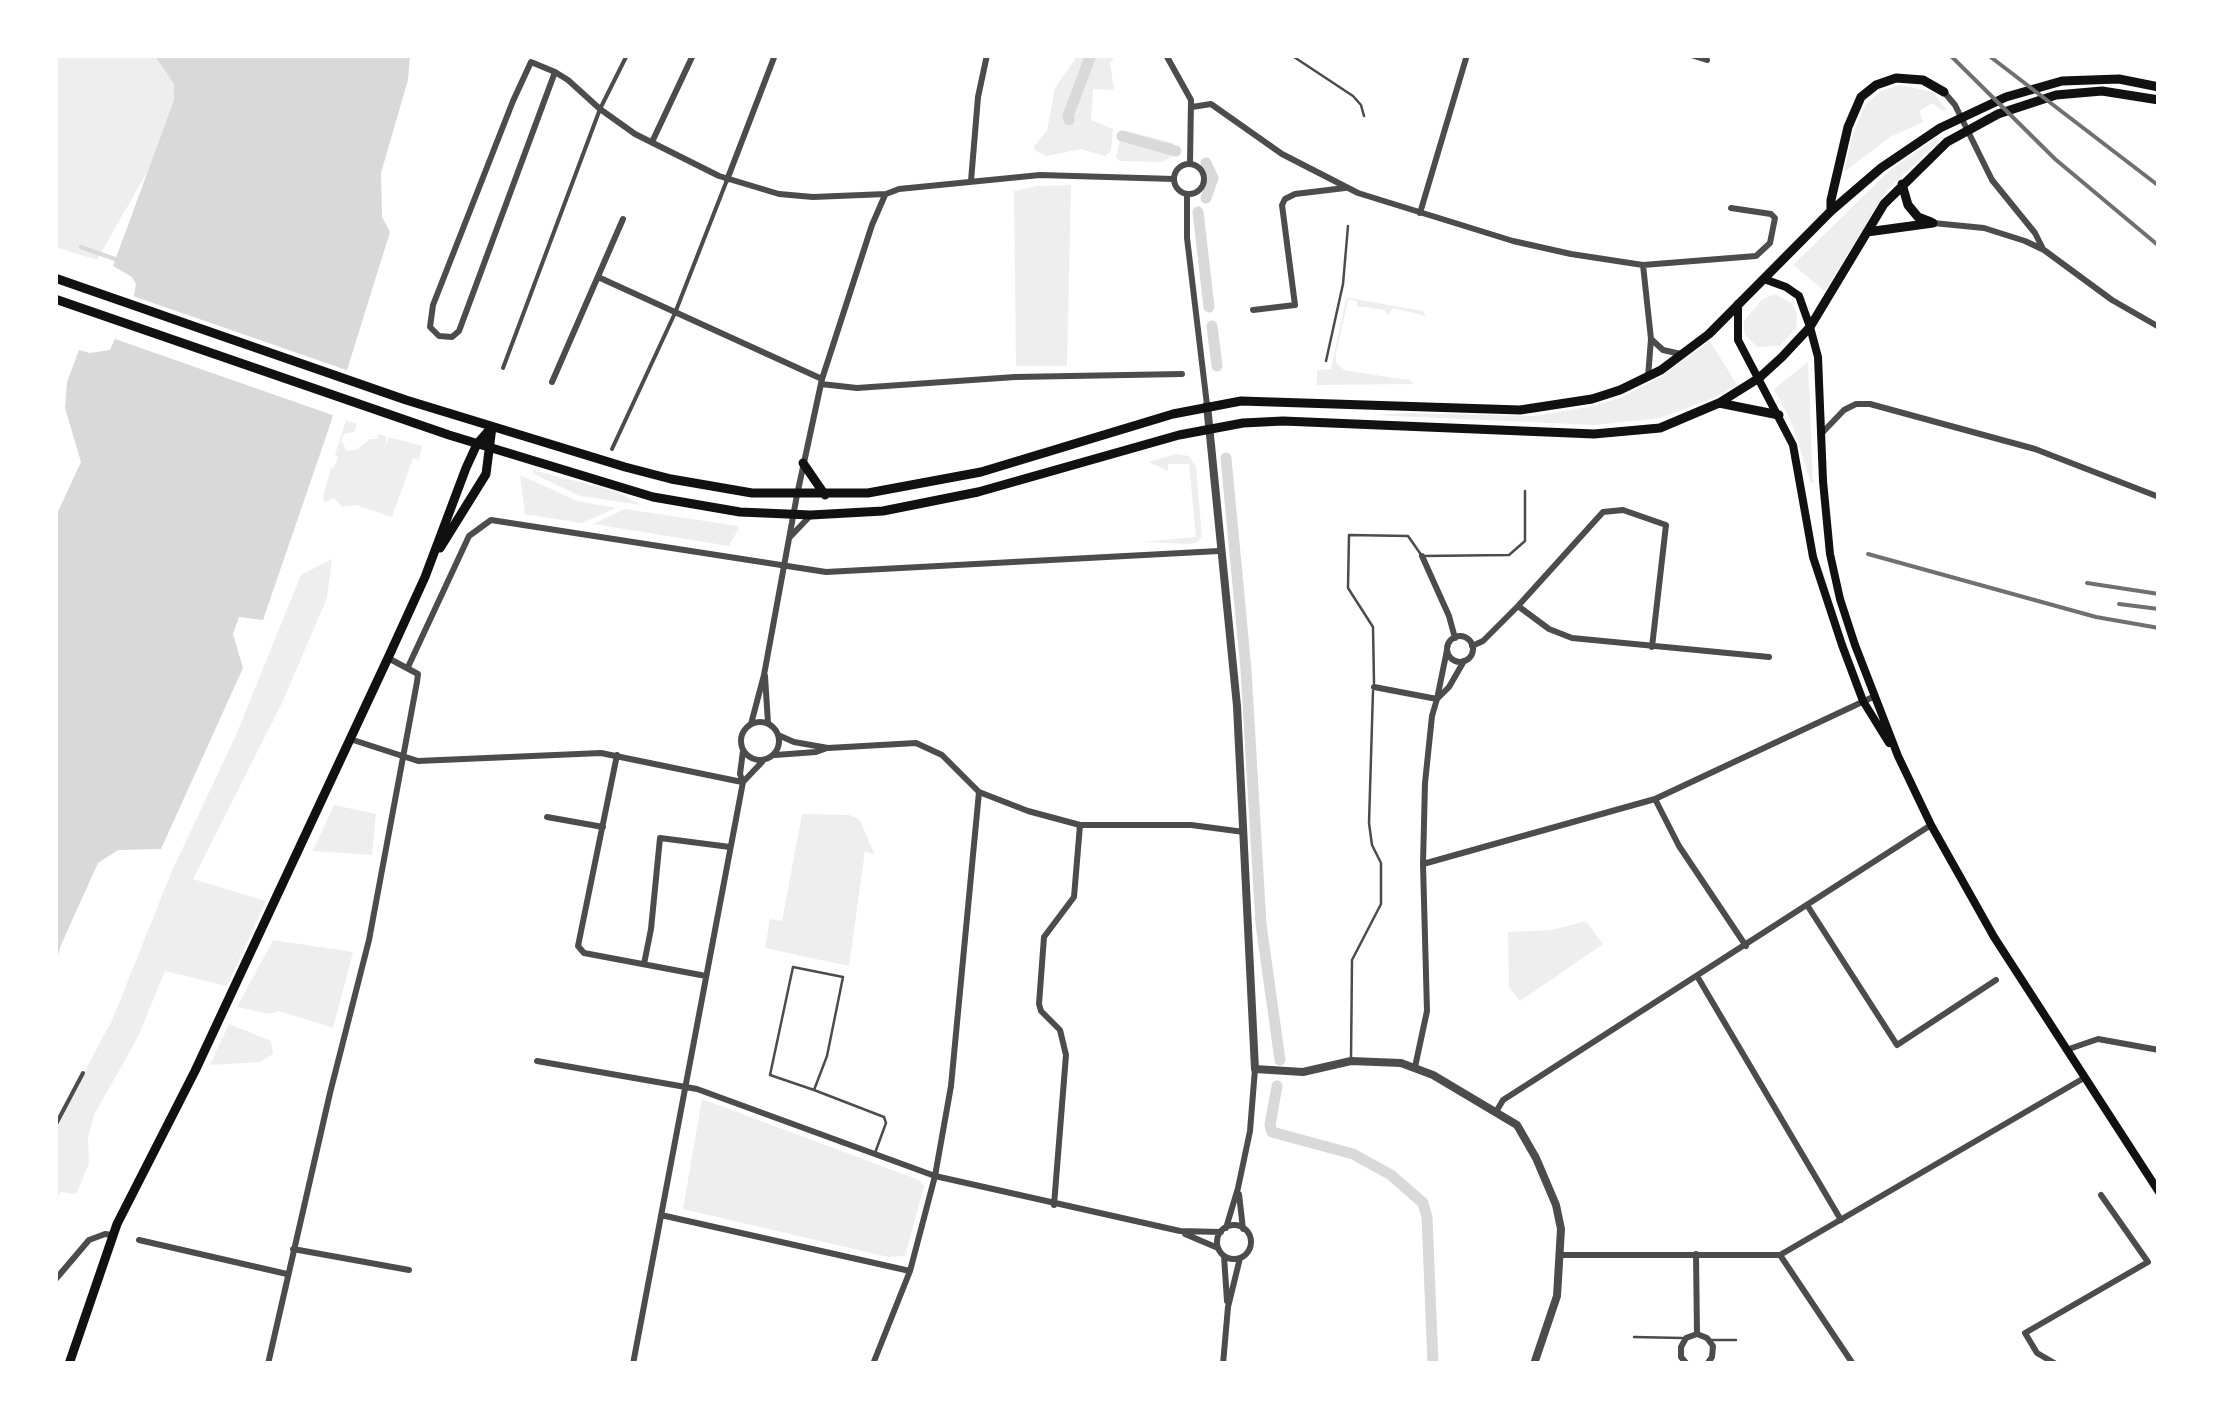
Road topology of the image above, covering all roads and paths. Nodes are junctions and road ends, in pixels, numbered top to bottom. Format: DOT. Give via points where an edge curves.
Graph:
graph roads {
  1 [pos="627,55"];
  2 [pos="693,55"];
  3 [pos="775,55"];
  4 [pos="987,55"];
  5 [pos="1166,55"];
  6 [pos="1292,55"];
  7 [pos="1468,55"];
  8 [pos="1691,55"];
  9 [pos="1707,60"];
  10 [pos="555,72"];
  11 [pos="2159,87"];
  12 [pos="1944,92"];
  13 [pos="2159,100"];
  14 [pos="1192,106"];
  15 [pos="600,109"];
  16 [pos="1364,116"];
  17 [pos="652,142"];
  18 [pos="1190,163"];
  19 [pos="1174,178"];
  20 [pos="727,180"];
  21 [pos="971,181"];
  22 [pos="1902,184"];
  23 [pos="1346,188"];
  24 [pos="886,194"];
  25 [pos="1187,194"];
  26 [pos="1731,208"];
  27 [pos="1420,212"];
  28 [pos="1831,212"];
  29 [pos="624,218"];
  30 [pos="1933,224"];
  31 [pos="1348,226"];
  32 [pos="1867,232"];
  33 [pos="2044,250"];
  34 [pos="1643,265"];
  35 [pos="598,277"];
  36 [pos="55,278"];
  37 [pos="1764,279"];
  38 [pos="55,299"];
  39 [pos="1738,304"];
  40 [pos="1253,310"];
  41 [pos="675,313"];
  42 [pos="2157,326"];
  43 [pos="1810,327"];
  44 [pos="2159,335"];
  45 [pos="1651,339"];
  46 [pos="1682,355"];
  47 [pos="1326,361"];
  48 [pos="502,368"];
  49 [pos="1182,374"];
  50 [pos="1648,377"];
  51 [pos="1759,378"];
  52 [pos="822,381"];
  53 [pos="552,382"];
  54 [pos="1719,404"];
  55 [pos="1206,405"];
  56 [pos="1779,415"];
  57 [pos="492,427"];
  58 [pos="1208,428"];
  59 [pos="1821,434"];
  60 [pos="477,444"];
  61 [pos="491,449"];
  62 [pos="612,449"];
  63 [pos="803,463"];
  64 [pos="1525,491"];
  65 [pos="797,495"];
  66 [pos="825,495"];
  67 [pos="2158,495"];
  68 [pos="794,514"];
  69 [pos="811,515"];
  70 [pos="790,538"];
  71 [pos="1219,551"];
  72 [pos="1422,556"];
  73 [pos="785,566"];
  74 [pos="424,576"];
  75 [pos="1518,606"];
  76 [pos="1455,638"];
  77 [pos="1472,646"];
  78 [pos="1652,647"];
  79 [pos="1447,650"];
  80 [pos="1769,657"];
  81 [pos="388,658"];
  82 [pos="1464,661"];
  83 [pos="408,668"];
  84 [pos="764,675"];
  85 [pos="1374,687"];
  86 [pos="1875,696"];
  87 [pos="1437,698"];
  88 [pos="1863,701"];
  89 [pos="751,724"];
  90 [pos="768,724"];
  91 [pos="778,736"];
  92 [pos="350,739"];
  93 [pos="828,748"];
  94 [pos="744,751"];
  95 [pos="617,755"];
  96 [pos="1898,756"];
  97 [pos="401,758"];
  98 [pos="768,758"];
  99 [pos="743,782"];
  100 [pos="979,792"];
  101 [pos="1655,800"];
  102 [pos="546,816"];
  103 [pos="1080,825"];
  104 [pos="1931,825"];
  105 [pos="603,827"];
  106 [pos="1245,832"];
  107 [pos="730,847"];
  108 [pos="1422,864"];
  109 [pos="1806,905"];
  110 [pos="1746,946"];
  111 [pos="644,964"];
  112 [pos="706,976"];
  113 [pos="1697,976"];
  114 [pos="1996,980"];
  115 [pos="2066,1050"];
  116 [pos="2159,1050"];
  117 [pos="537,1061"];
  118 [pos="1351,1061"];
  119 [pos="1415,1067"];
  120 [pos="1255,1069"];
  121 [pos="82,1073"];
  122 [pos="2084,1078"];
  123 [pos="686,1088"];
  124 [pos="814,1090"];
  125 [pos="1496,1112"];
  126 [pos="55,1126"];
  127 [pos="874,1155"];
  128 [pos="935,1176"];
  129 [pos="1238,1188"];
  130 [pos="2159,1192"];
  131 [pos="2101,1195"];
  132 [pos="1054,1205"];
  133 [pos="661,1216"];
  134 [pos="1841,1220"];
  135 [pos="1244,1229"];
  136 [pos="1223,1230"];
  137 [pos="1180,1231"];
  138 [pos="112,1236"];
  139 [pos="140,1240"];
  140 [pos="1218,1248"];
  141 [pos="293,1249"];
  142 [pos="1562,1254"];
  143 [pos="1696,1254"];
  144 [pos="1780,1255"];
  145 [pos="1224,1256"];
  146 [pos="1240,1258"];
  147 [pos="409,1270"];
  148 [pos="910,1270"];
  149 [pos="287,1274"];
  150 [pos="55,1280"];
  151 [pos="1228,1307"];
  152 [pos="1697,1334"];
  153 [pos="1634,1337"];
  154 [pos="1686,1338"];
  155 [pos="1709,1340"];
  156 [pos="1736,1340"];
  157 [pos="69,1364"];
  158 [pos="268,1364"];
  159 [pos="634,1364"];
  160 [pos="872,1364"];
  161 [pos="1224,1364"];
  162 [pos="1534,1364"];
  163 [pos="1687,1364"];
  164 [pos="1708,1364"];
  165 [pos="1853,1364"];
  166 [pos="2056,1364"];
  1 -- 15 [label="street"];
  2 -- 17 [label="street"];
  3 -- 20 [label="street"];
  4 -- 21 [label="street"];
  5 -- 14 [label="street"];
  6 -- 16 [label="lane" via="1353,96"];
  7 -- 27 [label="street"];
  8 -- 9 [label="street"];
  10 -- 10 [label="street" via="531,62 522,80 433,304 430,327 439,336 460,331"];
  10 -- 15 [label="street"];
  11 -- 28 [label="main road" via="2077,80 1988,104 1881,168"];
  12 -- 28 [label="main road" via="1910,77 1866,92 1848,127"];
  12 -- 33 [label="street" via="1992,180"];
  13 -- 22 [label="main road" via="2091,91 2035,100 1947,142"];
  14 -- 18 [label="street"];
  14 -- 23 [label="street" via="1211,104"];
  15 -- 17 [label="street"];
  15 -- 48 [label="street"];
  17 -- 20 [label="street"];
  18 -- 19 [label="street"];
  18 -- 25 [label="street" via="1205,180 1198,192"];
  19 -- 21 [label="street"];
  19 -- 25 [label="street"];
  20 -- 24 [label="street" via="798,196"];
  20 -- 41 [label="street"];
  21 -- 24 [label="street"];
  22 -- 30 [label="main road" via="1908,206"];
  22 -- 32 [label="main road"];
  23 -- 27 [label="street"];
  23 -- 40 [label="street" via="1284,200 1295,305"];
  24 -- 52 [label="street"];
  25 -- 55 [label="street"];
  26 -- 34 [label="street" via="1775,218 1766,249 1747,258"];
  27 -- 34 [label="street" via="1532,246"];
  28 -- 37 [label="main road"];
  29 -- 35 [label="street"];
  30 -- 32 [label="main road"];
  30 -- 33 [label="street" via="1997,231"];
  31 -- 47 [label="lane"];
  32 -- 43 [label="main road"];
  33 -- 42 [label="street"];
  34 -- 45 [label="street"];
  35 -- 41 [label="street"];
  35 -- 53 [label="street"];
  36 -- 57 [label="main road"];
  37 -- 39 [label="main road"];
  37 -- 43 [label="main road" via="1799,296"];
  38 -- 60 [label="main road"];
  39 -- 46 [label="main road"];
  39 -- 51 [label="main road" via="1736,330"];
  41 -- 52 [label="street"];
  41 -- 62 [label="street"];
  42 -- 44 [label="street"];
  43 -- 51 [label="main road"];
  43 -- 59 [label="main road"];
  45 -- 46 [label="street"];
  45 -- 50 [label="street"];
  46 -- 50 [label="main road"];
  49 -- 52 [label="street" via="1015,376 857,388"];
  50 -- 55 [label="main road" via="1592,400 1520,410 1252,400"];
  51 -- 54 [label="main road"];
  51 -- 56 [label="main road"];
  52 -- 63 [label="street"];
  54 -- 56 [label="main road"];
  54 -- 58 [label="main road" via="1660,428 1614,434 1283,421"];
  55 -- 58 [label="street"];
  55 -- 66 [label="main road" via="980,472"];
  56 -- 88 [label="main road" via="1798,463 1813,557"];
  57 -- 60 [label="main road"];
  57 -- 61 [label="main road"];
  57 -- 65 [label="main road" via="672,479"];
  58 -- 69 [label="main road" via="934,502"];
  58 -- 71 [label="street"];
  59 -- 67 [label="street" via="1844,410 1870,404 2065,458"];
  59 -- 86 [label="main road" via="1830,554"];
  60 -- 61 [label="main road"];
  60 -- 74 [label="main road"];
  61 -- 68 [label="main road" via="653,497"];
  61 -- 74 [label="main road" via="480,486"];
  63 -- 65 [label="street"];
  63 -- 66 [label="main road"];
  64 -- 72 [label="lane" via="1525,542 1509,555"];
  65 -- 66 [label="main road"];
  65 -- 68 [label="street"];
  68 -- 69 [label="main road"];
  68 -- 70 [label="street"];
  69 -- 70 [label="street"];
  70 -- 73 [label="street"];
  71 -- 73 [label="street" via="854,572"];
  71 -- 106 [label="street"];
  72 -- 76 [label="street"];
  72 -- 85 [label="lane" via="1408,536 1349,535 1348,588 1373,627"];
  73 -- 83 [label="street" via="498,520 482,524 469,536"];
  73 -- 84 [label="street"];
  74 -- 81 [label="main road"];
  75 -- 77 [label="street"];
  75 -- 78 [label="street" via="1572,638"];
  75 -- 78 [label="street" via="1604,512 1624,510 1666,525"];
  76 -- 77 [label="street"];
  76 -- 79 [label="street"];
  77 -- 82 [label="street"];
  78 -- 80 [label="street"];
  79 -- 82 [label="street"];
  79 -- 87 [label="street"];
  81 -- 83 [label="street"];
  81 -- 92 [label="main road"];
  82 -- 87 [label="street"];
  83 -- 97 [label="street" via="418,674"];
  84 -- 89 [label="street"];
  84 -- 90 [label="street"];
  85 -- 87 [label="street"];
  85 -- 118 [label="lane" via="1369,823 1381,863 1381,904 1352,960"];
  86 -- 88 [label="street"];
  86 -- 96 [label="main road"];
  87 -- 108 [label="street"];
  88 -- 96 [label="main road"];
  88 -- 101 [label="street"];
  89 -- 90 [label="street"];
  89 -- 94 [label="street" via="742,733"];
  90 -- 91 [label="street"];
  91 -- 93 [label="street"];
  91 -- 98 [label="street"];
  92 -- 97 [label="street"];
  92 -- 138 [label="main road"];
  93 -- 98 [label="street"];
  93 -- 100 [label="street" via="916,743 942,755"];
  94 -- 98 [label="street" via="753,759"];
  94 -- 99 [label="street"];
  95 -- 97 [label="street"];
  95 -- 99 [label="street"];
  95 -- 105 [label="street"];
  96 -- 104 [label="main road"];
  97 -- 141 [label="street" via="369,940"];
  98 -- 99 [label="street"];
  99 -- 107 [label="street"];
  100 -- 103 [label="street"];
  100 -- 128 [label="street" via="951,1086"];
  101 -- 108 [label="street"];
  101 -- 110 [label="street"];
  102 -- 105 [label="street"];
  103 -- 106 [label="street"];
  103 -- 132 [label="street" via="1074,897 1044,938 1039,1004 1060,1030 1066,1055"];
  104 -- 109 [label="street"];
  104 -- 115 [label="main road"];
  105 -- 111 [label="street" via="578,946 584,953"];
  106 -- 120 [label="street"];
  107 -- 111 [label="street" via="658,840"];
  107 -- 112 [label="street"];
  108 -- 119 [label="street" via="1428,985"];
  109 -- 110 [label="street"];
  109 -- 114 [label="street" via="1897,1045"];
  110 -- 113 [label="street"];
  111 -- 112 [label="street"];
  112 -- 123 [label="street"];
  113 -- 125 [label="street" via="1503,1100"];
  113 -- 134 [label="street"];
  115 -- 116 [label="street" via="2098,1039"];
  115 -- 122 [label="main road"];
  117 -- 123 [label="street"];
  118 -- 119 [label="street"];
  118 -- 120 [label="street" via="1303,1072"];
  119 -- 125 [label="street"];
  120 -- 129 [label="street"];
  121 -- 126 [label="street"];
  122 -- 130 [label="main road"];
  122 -- 134 [label="street"];
  123 -- 127 [label="street"];
  123 -- 133 [label="street"];
  124 -- 124 [label="lane" via="843,977 793,967 770,1076"];
  124 -- 127 [label="lane" via="884,1117"];
  125 -- 142 [label="street" via="1516,1126 1536,1158 1556,1205"];
  127 -- 128 [label="street"];
  128 -- 132 [label="street"];
  128 -- 148 [label="street"];
  129 -- 135 [label="street"];
  129 -- 136 [label="street"];
  131 -- 166 [label="street" via="2148,1262 2025,1334 2037,1353"];
  132 -- 137 [label="street"];
  133 -- 148 [label="street"];
  133 -- 159 [label="street"];
  134 -- 144 [label="street"];
  135 -- 136 [label="street"];
  135 -- 146 [label="street" via="1250,1242"];
  136 -- 137 [label="street"];
  136 -- 140 [label="street"];
  137 -- 140 [label="street"];
  138 -- 150 [label="street" via="89,1240"];
  138 -- 157 [label="main road"];
  139 -- 149 [label="street"];
  140 -- 145 [label="street"];
  141 -- 147 [label="street"];
  141 -- 149 [label="street"];
  142 -- 143 [label="street"];
  142 -- 162 [label="street" via="1557,1296"];
  143 -- 144 [label="street"];
  143 -- 152 [label="street"];
  144 -- 165 [label="street"];
  145 -- 146 [label="street"];
  145 -- 151 [label="street"];
  146 -- 151 [label="street"];
  148 -- 160 [label="street"];
  149 -- 158 [label="street"];
  151 -- 161 [label="street"];
  152 -- 154 [label="street"];
  152 -- 155 [label="street"];
  153 -- 154 [label="lane"];
  154 -- 163 [label="street" via="1680,1354"];
  155 -- 156 [label="lane"];
  155 -- 164 [label="street"];
}
